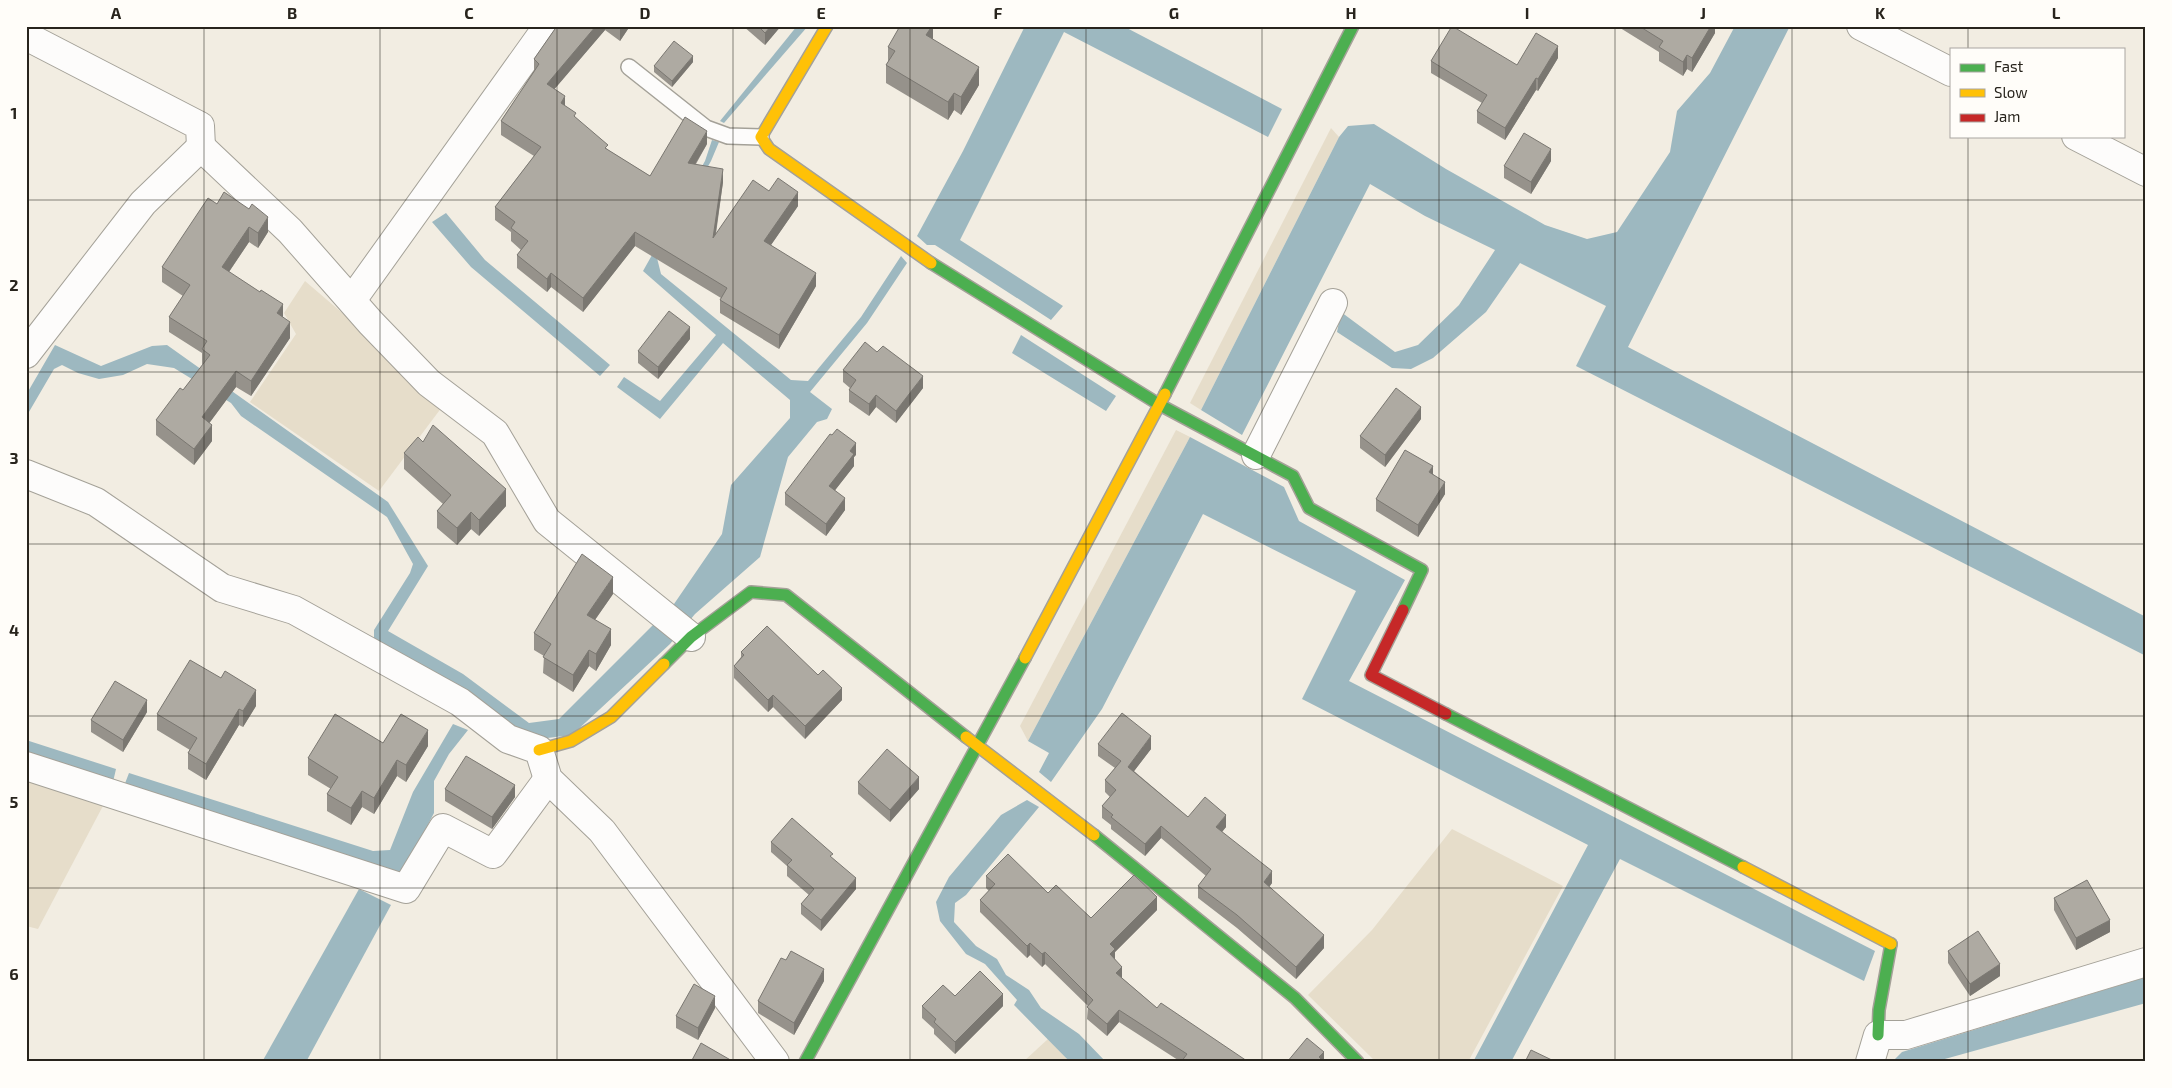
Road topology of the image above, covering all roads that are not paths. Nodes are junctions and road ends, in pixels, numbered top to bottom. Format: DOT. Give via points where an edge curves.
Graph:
graph roads {
  1 [pos="548,26"];
  2 [pos="826,26"];
  3 [pos="1353,26"];
  4 [pos="1861,26"];
  5 [pos="26,36"];
  6 [pos="629,67"];
  7 [pos="1950,71"];
  8 [pos="761,137"];
  9 [pos="2080,138"];
  10 [pos="201,147"];
  11 [pos="2146,172"];
  12 [pos="352,300"];
  13 [pos="1333,303"];
  14 [pos="26,354"];
  15 [pos="1160,405"];
  16 [pos="1256,455"];
  17 [pos="26,474"];
  18 [pos="688,634"];
  19 [pos="978,746"];
  20 [pos="539,750"];
  21 [pos="26,766"];
  22 [pos="548,779"];
  23 [pos="2146,962"];
  24 [pos="1878,1035"];
  25 [pos="810,1060"];
  26 [pos="775,1062"];
  27 [pos="1358,1062"];
  28 [pos="1870,1062"];
  1 -- 12 [label="street"];
  2 -- 8 [label="street"];
  3 -- 15 [label="street"];
  4 -- 7 [label="street"];
  5 -- 10 [label="street" via="200,126"];
  6 -- 8 [label="lane" via="706,128 728,136"];
  8 -- 15 [label="street" via="769,149 917,254"];
  9 -- 11 [label="street"];
  10 -- 12 [label="street" via="290,231"];
  10 -- 14 [label="street" via="142,203"];
  12 -- 18 [label="street" via="429,383 495,433 547,521"];
  13 -- 16 [label="street"];
  15 -- 16 [label="street"];
  15 -- 19 [label="street"];
  16 -- 24 [label="street" via="1293,476 1310,508 1422,570 1372,675 1891,944 1879,1010"];
  17 -- 20 [label="street" via="96,502 222,588 294,610 460,702 508,739"];
  18 -- 19 [label="street" via="751,592 786,594"];
  18 -- 20 [label="street" via="611,717 571,741"];
  19 -- 25 [label="street"];
  19 -- 27 [label="street" via="1254,963 1295,998"];
  20 -- 22 [label="street"];
  21 -- 22 [label="street" via="406,889 443,828 493,854"];
  22 -- 26 [label="street" via="602,830"];
  23 -- 24 [label="street" via="1906,1035"];
  24 -- 28 [label="street"];
}
